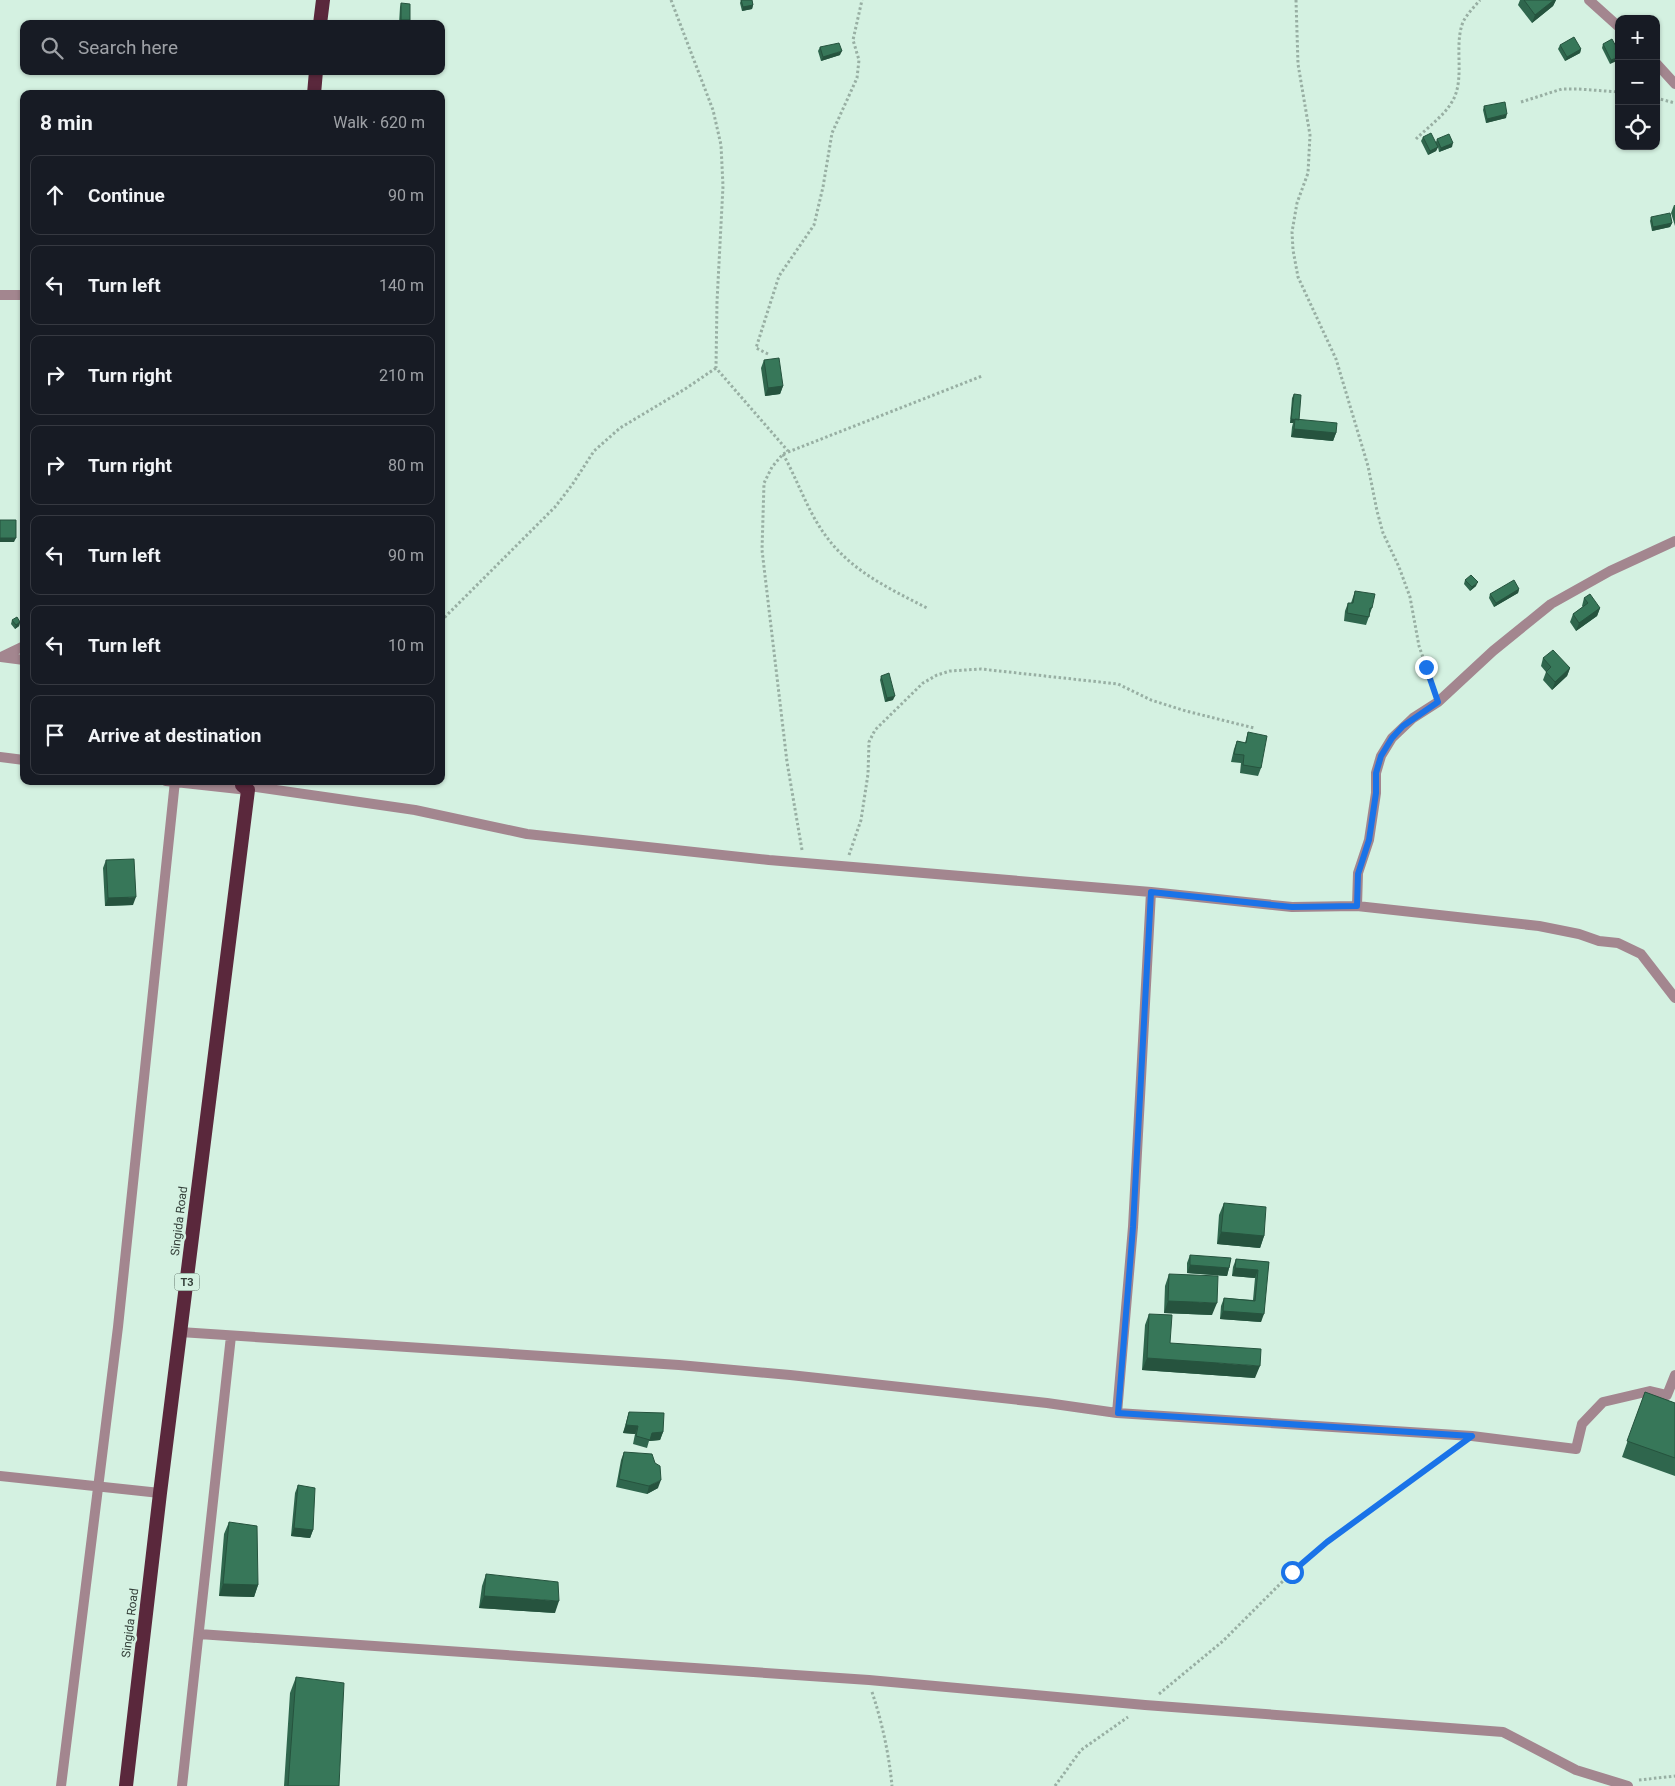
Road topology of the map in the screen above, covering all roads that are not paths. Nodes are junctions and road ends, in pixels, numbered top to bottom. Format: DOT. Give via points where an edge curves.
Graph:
graph roads {
  1 [pos="323,0"];
  2 [pos="1589,0"];
  3 [pos="320,20"];
  4 [pos="1615,24"];
  5 [pos="1660,67"];
  6 [pos="316,75"];
  7 [pos="1675,84"];
  8 [pos="314,90"];
  9 [pos="20,295"];
  10 [pos="0,296"];
  11 [pos="1675,541"];
  12 [pos="20,648"];
  13 [pos="0,657"];
  14 [pos="20,660"];
  15 [pos="0,757"];
  16 [pos="20,760"];
  17 [pos="172,785"];
  18 [pos="244,785"];
  19 [pos="1151,892"];
  20 [pos="1357,906"];
  21 [pos="1675,998"];
  22 [pos="180,1332"];
  23 [pos="231,1336"];
  24 [pos="1675,1375"];
  25 [pos="1671,1397"];
  26 [pos="1118,1413"];
  27 [pos="0,1476"];
  28 [pos="99,1487"];
  29 [pos="160,1493"];
  30 [pos="199,1634"];
  31 [pos="1630,1783"];
  32 [pos="61,1786"];
  33 [pos="126,1786"];
  34 [pos="182,1786"];
  1 -- 3 [label="highway"];
  2 -- 4 [label="street"];
  5 -- 7 [label="street"];
  6 -- 8 [label="highway"];
  9 -- 10 [label="street"];
  11 -- 20 [label="street" via="1610,571 1551,604 1392,738 1381,756 1376,773 1369,840 1358,874"];
  12 -- 13 [label="street"];
  13 -- 14 [label="street"];
  15 -- 16 [label="street"];
  17 -- 28 [label="street" via="118,1328"];
  18 -- 19 [label="street" via="415,810 526,834 845,868"];
  18 -- 22 [label="highway, Singida Road / T3"];
  19 -- 20 [label="street" via="1292,907"];
  19 -- 26 [label="street" via="1133,1227"];
  20 -- 21 [label="street" via="1539,926 1618,944 1641,954"];
  22 -- 23 [label="street"];
  22 -- 29 [label="highway, Singida Road / T3"];
  23 -- 26 [label="street" via="790,1375"];
  23 -- 30 [label="street"];
  24 -- 25 [label="street"];
  25 -- 26 [label="street" via="1650,1391 1603,1402 1582,1424 1576,1449 1472,1436"];
  27 -- 28 [label="street"];
  28 -- 29 [label="street"];
  28 -- 32 [label="street"];
  29 -- 33 [label="highway, Singida Road / T3"];
  30 -- 31 [label="street" via="869,1680 1503,1732 1576,1770"];
  30 -- 34 [label="street"];
}
